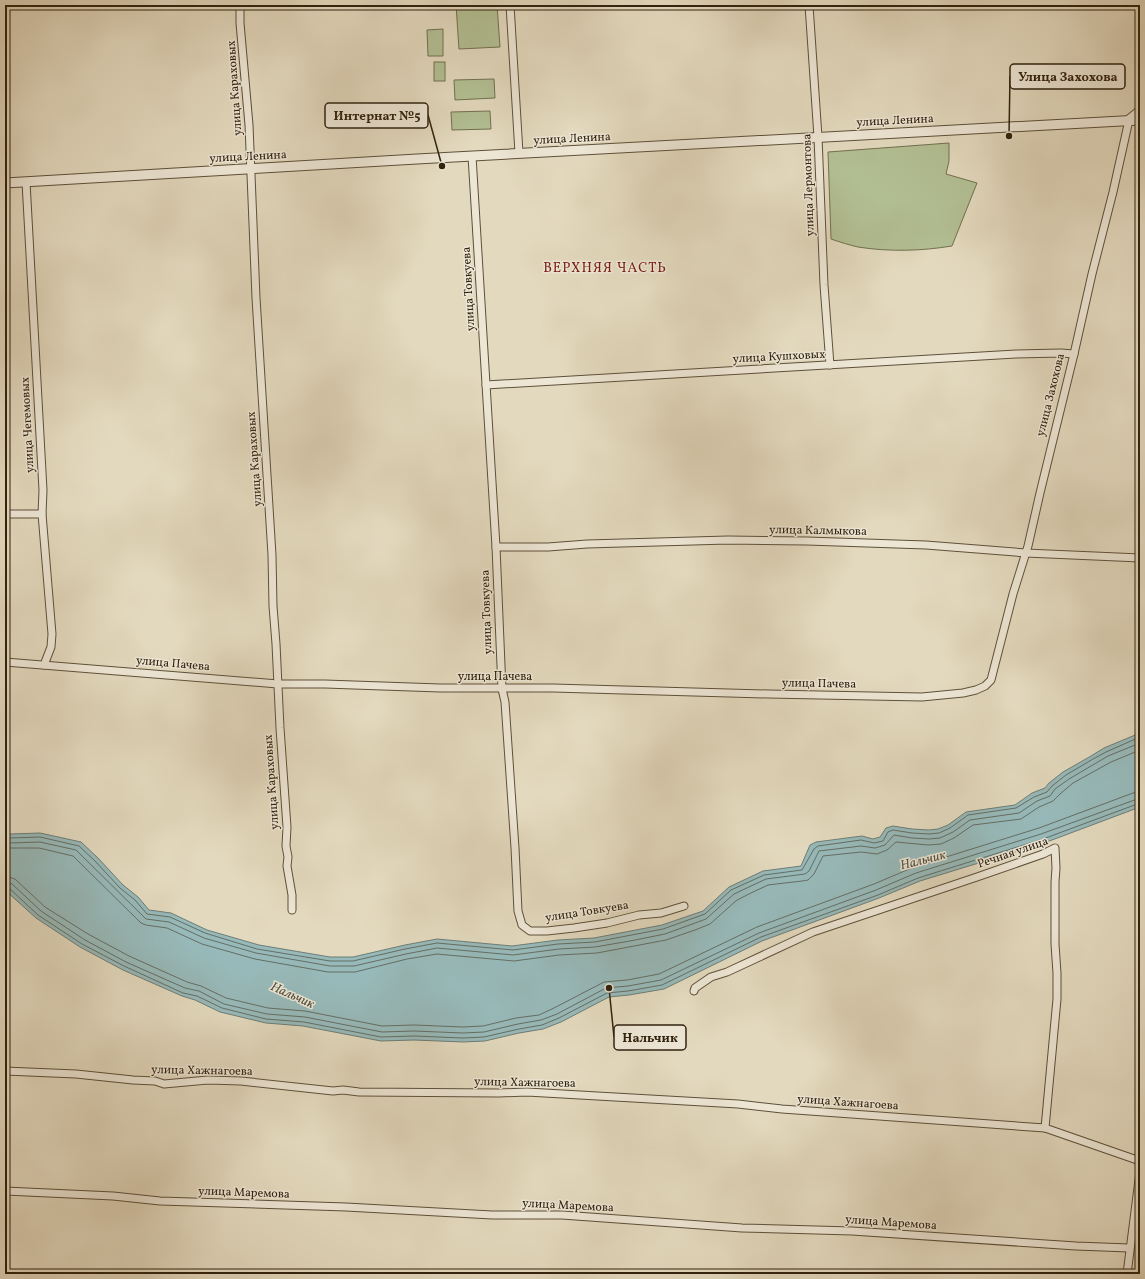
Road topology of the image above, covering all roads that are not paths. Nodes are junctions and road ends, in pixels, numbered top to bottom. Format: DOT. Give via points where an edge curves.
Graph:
graph roads {
  1 [pos="240,5"];
  2 [pos="510,5"];
  3 [pos="809,5"];
  4 [pos="1140,111"];
  5 [pos="1129,120"];
  6 [pos="1140,120"];
  7 [pos="818,137"];
  8 [pos="519,154"];
  9 [pos="472,156"];
  10 [pos="250,168"];
  11 [pos="26,182"];
  12 [pos="5,183"];
  13 [pos="1074,354"];
  14 [pos="830,365"];
  15 [pos="486,385"];
  16 [pos="5,514"];
  17 [pos="42,514"];
  18 [pos="496,547"];
  19 [pos="1026,553"];
  20 [pos="1140,558"];
  21 [pos="5,662"];
  22 [pos="44,665"];
  23 [pos="278,684"];
  24 [pos="985,686"];
  25 [pos="502,689"];
  26 [pos="684,906"];
  27 [pos="292,910"];
  28 [pos="694,991"];
  29 [pos="5,1071"];
  30 [pos="1045,1128"];
  31 [pos="1140,1161"];
  32 [pos="1140,1172"];
  33 [pos="5,1191"];
  34 [pos="1129,1248"];
  35 [pos="1127,1274"];
  1 -- 10 [label="street, улица Караховых"];
  2 -- 8 [label="street"];
  3 -- 7 [label="street, улица Лермонтова"];
  4 -- 5 [label="street"];
  5 -- 6 [label="street, улица Ленина"];
  5 -- 7 [label="street, улица Ленина"];
  5 -- 13 [label="street, улица Захохова"];
  7 -- 8 [label="street, улица Ленина"];
  7 -- 14 [label="street, улица Лермонтова"];
  8 -- 9 [label="street, улица Ленина"];
  9 -- 10 [label="street, улица Ленина"];
  9 -- 15 [label="street, улица Товкуева"];
  10 -- 11 [label="street, улица Ленина"];
  10 -- 23 [label="street, улица Караховых"];
  11 -- 12 [label="street, улица Ленина"];
  11 -- 17 [label="street, улица Чегемовых" via="43,490"];
  13 -- 14 [label="street, улица Кушховых" via="1016,354"];
  13 -- 19 [label="street, улица Захохова"];
  14 -- 15 [label="street, улица Кушховых"];
  15 -- 18 [label="street, улица Товкуева"];
  16 -- 17 [label="street"];
  17 -- 22 [label="street, улица Чегемовых" via="52,634 51,647"];
  18 -- 19 [label="street, улица Калмыкова" via="728,540 926,545"];
  18 -- 25 [label="street, улица Товкуева"];
  19 -- 20 [label="street, улица Калмыкова"];
  19 -- 24 [label="street, улица Захохова" via="991,680"];
  21 -- 22 [label="street, улица Пачева"];
  22 -- 23 [label="street, улица Пачева"];
  23 -- 25 [label="street, улица Пачева"];
  23 -- 27 [label="street, улица Караховых" via="287,866"];
  24 -- 25 [label="street, улица Пачева" via="963,693 922,697"];
  25 -- 26 [label="street, улица Товкуева" via="505,702 518,911 522,925 530,930 547,931 574,928 661,913"];
  28 -- 30 [label="street, Речная улица" via="711,977 813,932 1055,848 1055,944 1058,973"];
  29 -- 30 [label="street, улица Хажнагоева" via="76,1074 164,1084 208,1080 241,1081 333,1091 573,1094"];
  30 -- 31 [label="street"];
  32 -- 34 [label="street"];
  33 -- 34 [label="street, улица Маремова" via="160,1201 562,1215 742,1228 852,1231"];
  34 -- 35 [label="street"];
}
